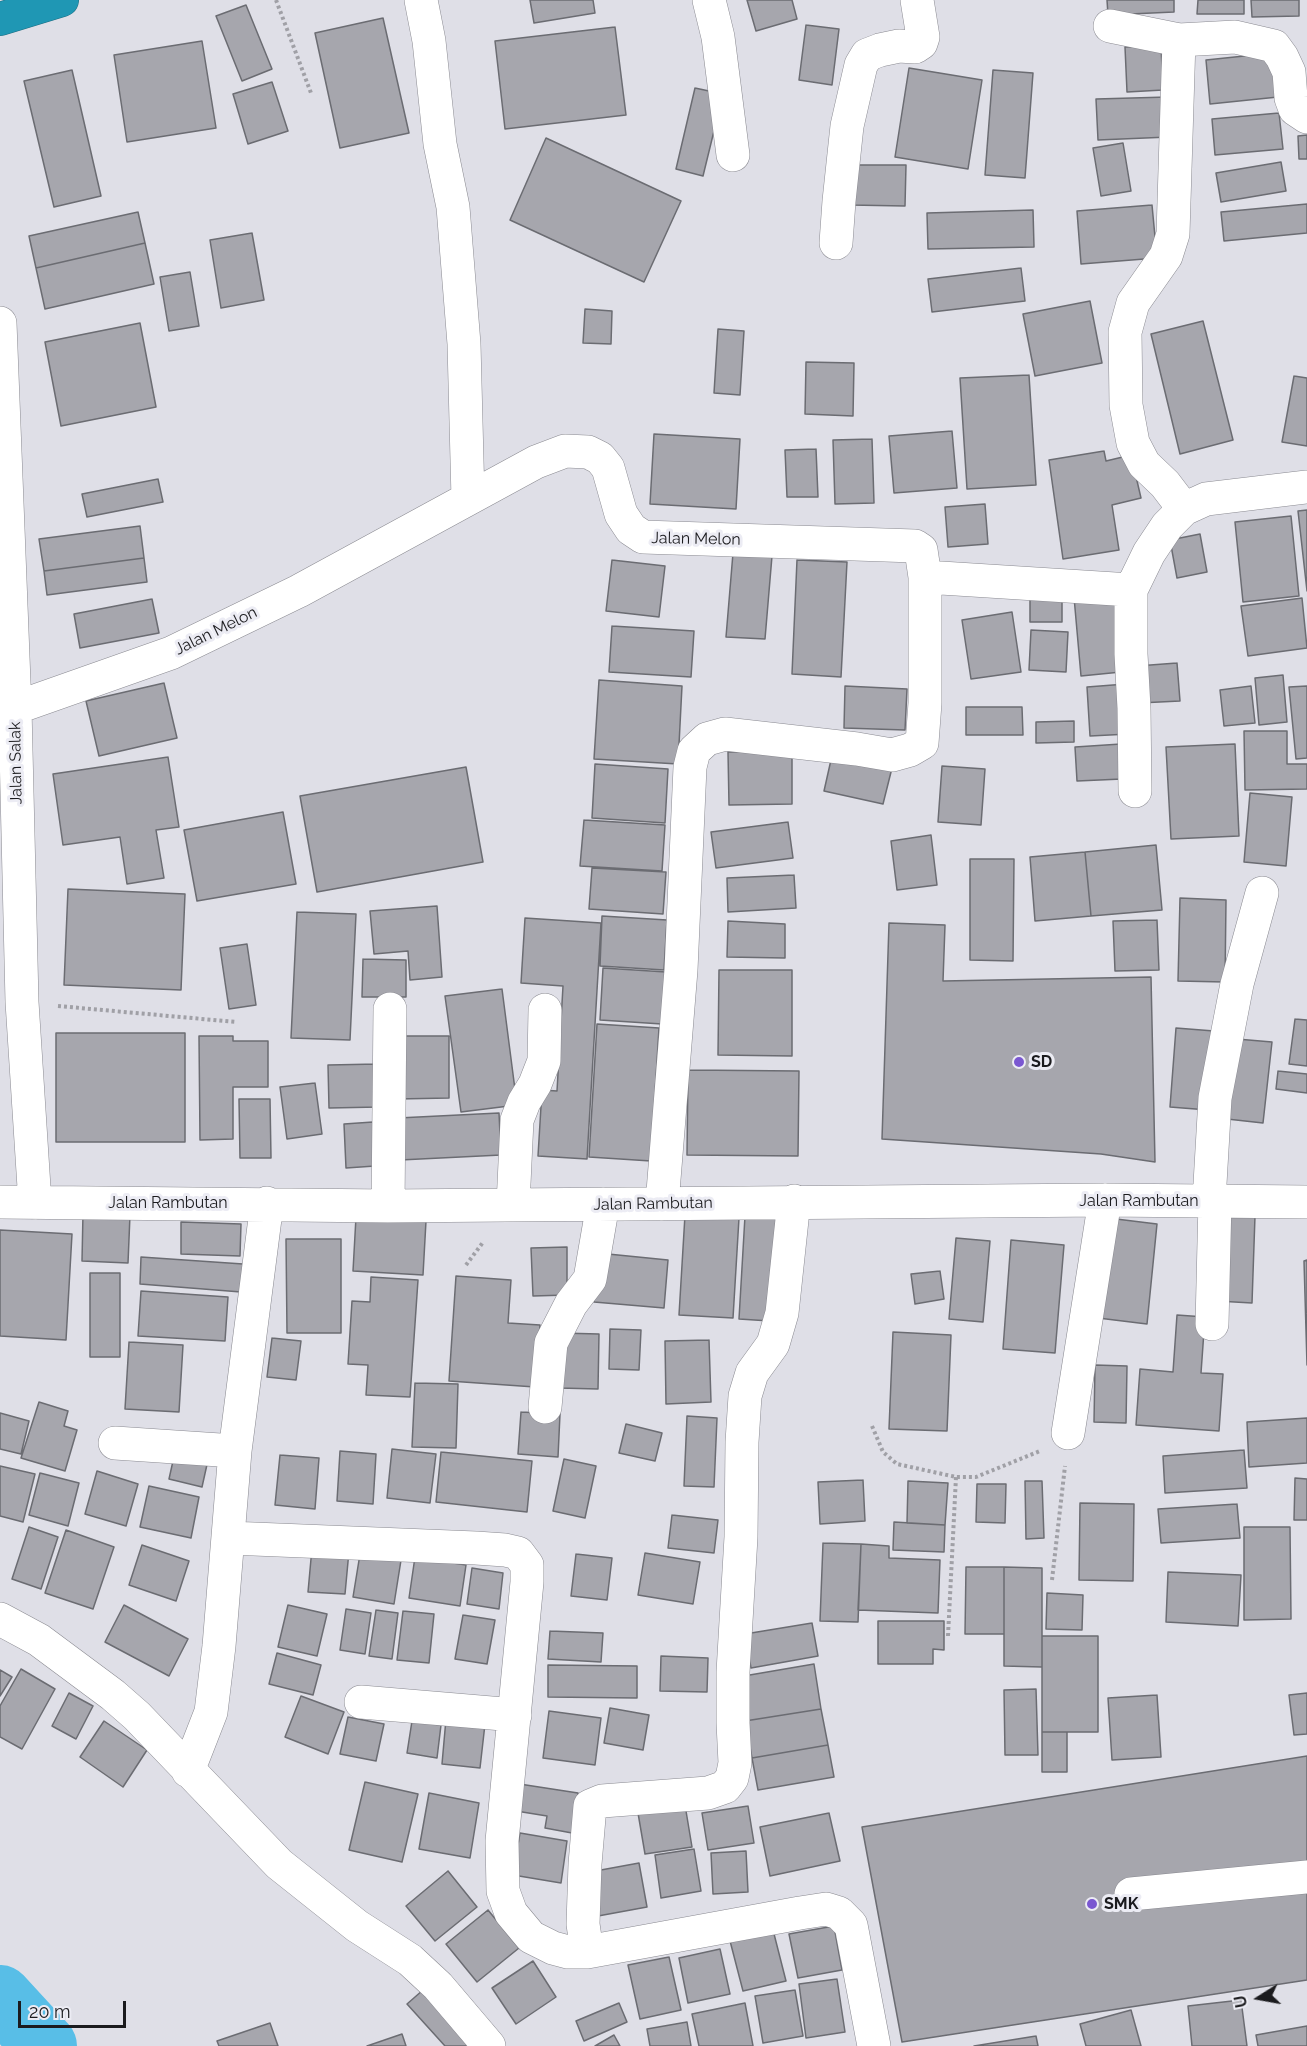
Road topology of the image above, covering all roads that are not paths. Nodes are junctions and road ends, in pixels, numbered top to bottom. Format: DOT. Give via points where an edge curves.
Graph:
graph roads {
  1 [pos="62,0"];
  2 [pos="421,0"];
  3 [pos="709,0"];
  4 [pos="917,0"];
  5 [pos="0,19"];
  6 [pos="1110,26"];
  7 [pos="1179,40"];
  8 [pos="1307,117"];
  9 [pos="733,155"];
  10 [pos="836,243"];
  11 [pos="0,323"];
  12 [pos="1307,487"];
  13 [pos="468,500"];
  14 [pos="1184,509"];
  15 [pos="4,558"];
  16 [pos="925,577"];
  17 [pos="1131,590"];
  18 [pos="15,708"];
  19 [pos="1135,791"];
  20 [pos="1262,893"];
  21 [pos="390,1009"];
  22 [pos="545,1010"];
  23 [pos="1105,1200"];
  24 [pos="1212,1201"];
  25 [pos="0,1202"];
  26 [pos="794,1202"];
  27 [pos="1307,1202"];
  28 [pos="35,1203"];
  29 [pos="267,1203"];
  30 [pos="603,1204"];
  31 [pos="662,1204"];
  32 [pos="513,1205"];
  33 [pos="388,1206"];
  34 [pos="1212,1324"];
  35 [pos="545,1407"];
  36 [pos="1068,1433"];
  37 [pos="115,1443"];
  38 [pos="236,1450"];
  39 [pos="229,1538"];
  40 [pos="0,1619"];
  41 [pos="361,1702"];
  42 [pos="515,1715"];
  43 [pos="188,1771"];
  44 [pos="1307,1877"];
  45 [pos="1131,1894"];
  46 [pos="586,1952"];
  47 [pos="489,2046"];
  48 [pos="874,2046"];
  1 -- 5 [label="highway"];
  2 -- 13 [label="street" via="440,144 453,207 464,344"];
  3 -- 9 [label="street" via="718,37"];
  4 -- 10 [label="street" via="921,43 880,50 867,55 861,65 847,126"];
  6 -- 7 [label="street"];
  7 -- 8 [label="street" via="1235,37 1274,46 1289,72 1295,109"];
  7 -- 14 [label="street" via="1173,234 1166,256 1133,303 1125,332 1126,405 1133,443 1144,464"];
  11 -- 15 [label="street, Jalan Salak"];
  12 -- 14 [label="street" via="1206,499"];
  13 -- 16 [label="street, Jalan Melon" via="536,462 566,451 588,452 608,468 621,514 631,529 643,537 908,544 921,550"];
  13 -- 18 [label="street, Jalan Melon" via="299,591 171,653"];
  14 -- 17 [label="street" via="1149,553"];
  15 -- 18 [label="street, Jalan Salak"];
  16 -- 17 [label="street"];
  16 -- 31 [label="street" via="922,743 892,755 725,734 707,738 694,751"];
  17 -- 19 [label="street"];
  18 -- 28 [label="street, Jalan Salak" via="22,1002"];
  20 -- 24 [label="street" via="1237,984 1215,1098"];
  21 -- 33 [label="street"];
  22 -- 32 [label="street" via="544,1061 517,1120"];
  23 -- 24 [label="street, Jalan Rambutan"];
  23 -- 26 [label="street, Jalan Rambutan"];
  23 -- 36 [label="street"];
  24 -- 27 [label="street, Jalan Rambutan"];
  24 -- 34 [label="street"];
  25 -- 28 [label="street, Jalan Rambutan"];
  26 -- 31 [label="street, Jalan Rambutan"];
  26 -- 46 [label="street" via="782,1313 772,1344 752,1373 745,1396 732,1778 725,1787 708,1792 602,1801 590,1806 583,1924"];
  28 -- 29 [label="street, Jalan Rambutan"];
  29 -- 33 [label="street, Jalan Rambutan"];
  29 -- 38 [label="street"];
  30 -- 31 [label="street, Jalan Rambutan"];
  30 -- 32 [label="street, Jalan Rambutan"];
  30 -- 35 [label="street" via="590,1279 550,1343"];
  32 -- 33 [label="street, Jalan Rambutan"];
  37 -- 38 [label="street"];
  38 -- 39 [label="street"];
  39 -- 42 [label="street" via="518,1553 527,1565 527,1582"];
  39 -- 43 [label="street" via="211,1712"];
  40 -- 43 [label="street" via="39,1640 113,1695"];
  41 -- 42 [label="street"];
  42 -- 46 [label="street" via="501,1841 503,1891 511,1913 531,1937 553,1948"];
  43 -- 47 [label="street" via="279,1864 357,1926 410,1960 438,1986"];
  44 -- 45 [label="street"];
  46 -- 48 [label="street" via="800,1913 826,1909 839,1913 851,1925"];
}
